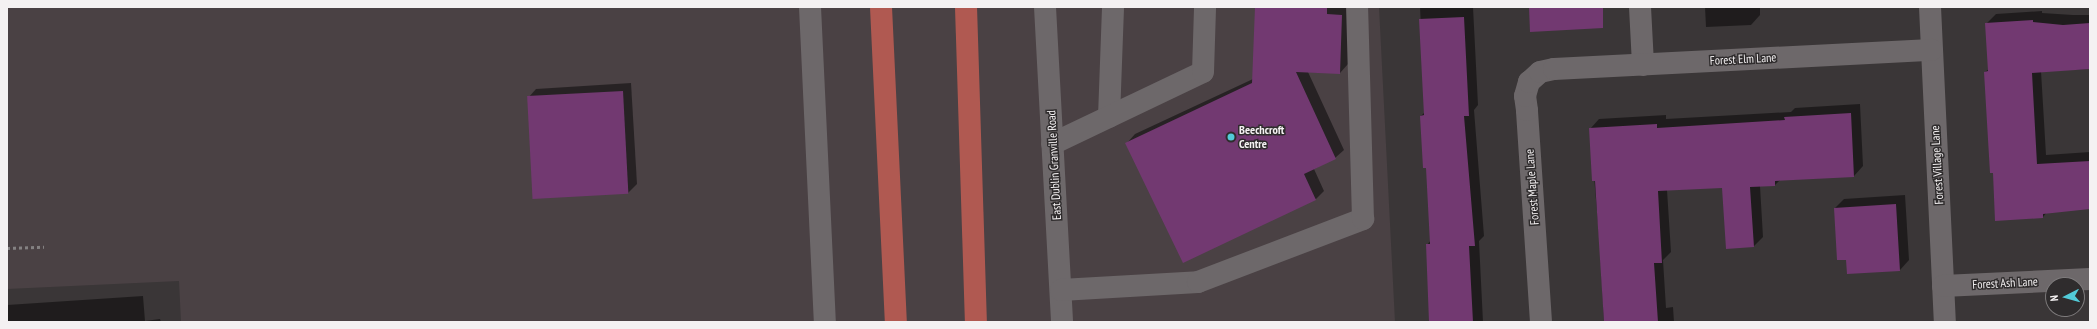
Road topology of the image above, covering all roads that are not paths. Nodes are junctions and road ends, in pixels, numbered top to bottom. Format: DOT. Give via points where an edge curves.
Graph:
graph roads {
  1 [pos="810,7"];
  2 [pos="881,7"];
  3 [pos="954,7"];
  4 [pos="966,7"];
  5 [pos="1045,7"];
  6 [pos="1113,7"];
  7 [pos="1205,7"];
  8 [pos="1357,7"];
  9 [pos="1640,7"];
  10 [pos="1930,7"];
  11 [pos="1932,50"];
  12 [pos="1643,64"];
  13 [pos="1554,69"];
  14 [pos="969,105"];
  15 [pos="1109,117"];
  16 [pos="1052,144"];
  17 [pos="2090,279"];
  18 [pos="1943,286"];
  19 [pos="1061,290"];
  20 [pos="825,322"];
  21 [pos="896,322"];
  22 [pos="976,322"];
  23 [pos="1062,322"];
  24 [pos="1541,322"];
  25 [pos="1945,322"];
  1 -- 20 [label="street"];
  2 -- 21 [label="main road"];
  3 -- 14 [label="main road"];
  4 -- 14 [label="main road"];
  5 -- 16 [label="street, East Dublin Granville Road"];
  6 -- 15 [label="street"];
  7 -- 15 [label="street" via="1203,72"];
  8 -- 19 [label="street" via="1363,219 1198,282"];
  9 -- 12 [label="street"];
  10 -- 11 [label="street, Forest Village Lane"];
  11 -- 12 [label="street, Forest Elm Lane"];
  11 -- 18 [label="street, Forest Village Lane"];
  12 -- 13 [label="street, Forest Elm Lane"];
  13 -- 24 [label="street, Forest Maple Lane" via="1540,72 1529,82 1525,96"];
  14 -- 22 [label="main road"];
  15 -- 16 [label="street"];
  16 -- 19 [label="street, East Dublin Granville Road"];
  17 -- 18 [label="street, Forest Ash Lane"];
  18 -- 25 [label="street, Forest Village Lane"];
  19 -- 23 [label="street, East Dublin Granville Road"];
}
